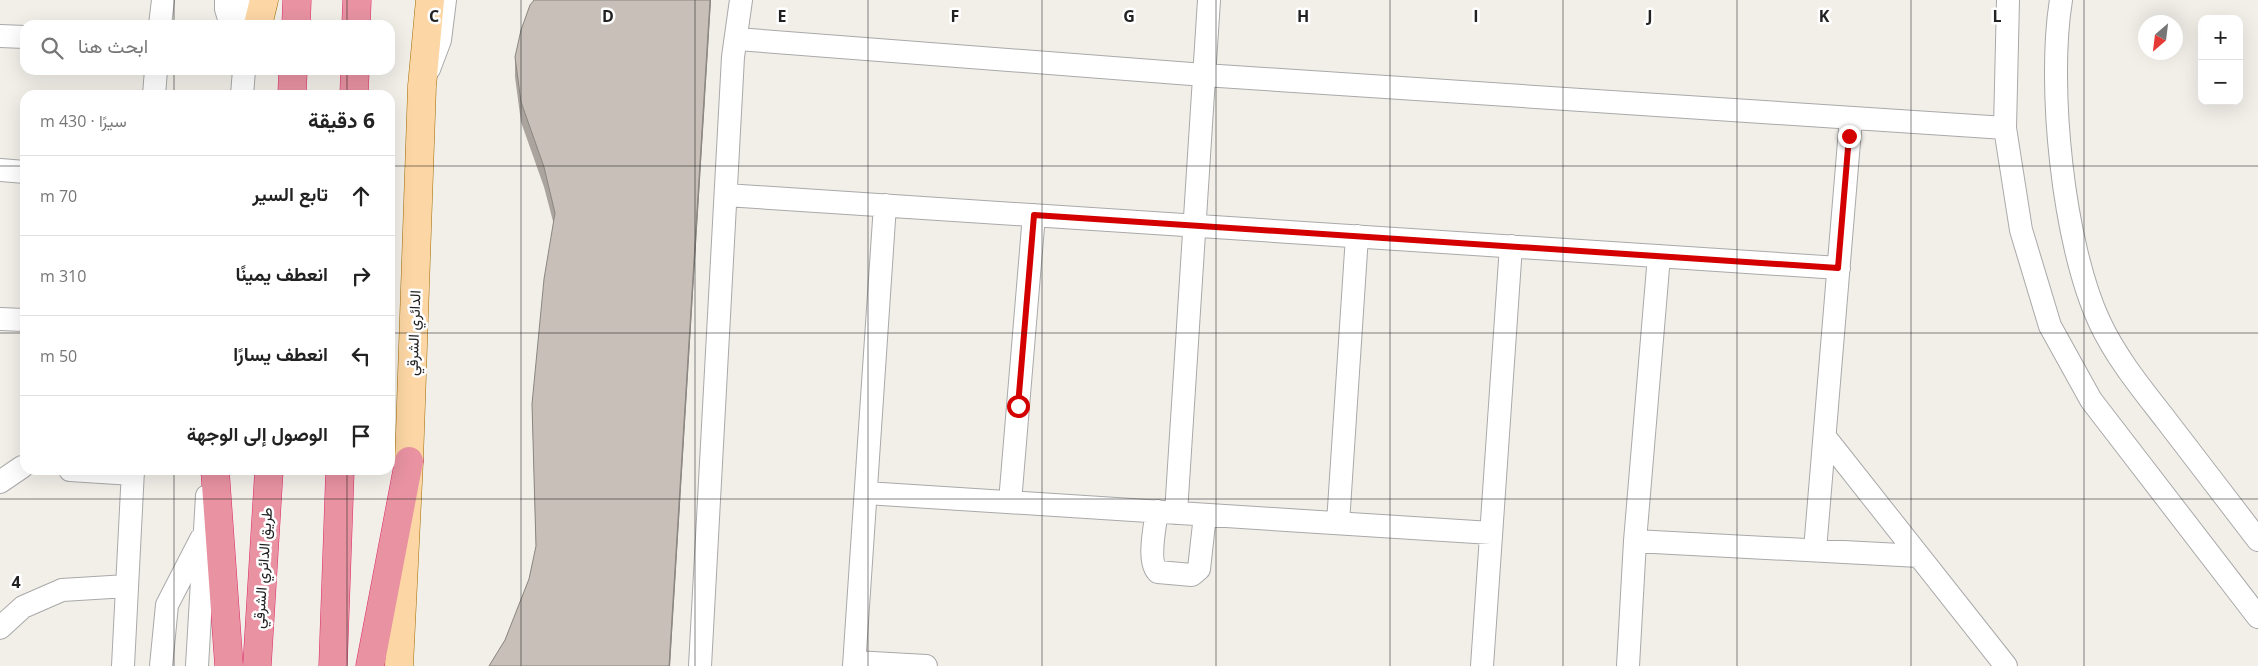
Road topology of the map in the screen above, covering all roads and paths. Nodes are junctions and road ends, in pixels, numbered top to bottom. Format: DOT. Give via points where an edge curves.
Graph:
graph roads {
  1 [pos="163,0"];
  2 [pos="226,0"];
  3 [pos="246,0"];
  4 [pos="264,0"];
  5 [pos="297,0"];
  6 [pos="357,0"];
  7 [pos="411,0"];
  8 [pos="430,0"];
  9 [pos="445,0"];
  10 [pos="741,0"];
  11 [pos="1209,0"];
  12 [pos="2008,0"];
  13 [pos="2061,0"];
  14 [pos="161,20"];
  15 [pos="229,20"];
  16 [pos="246,20"];
  17 [pos="259,20"];
  18 [pos="296,20"];
  19 [pos="356,20"];
  20 [pos="0,36"];
  21 [pos="20,37"];
  22 [pos="736,39"];
  23 [pos="156,75"];
  24 [pos="244,75"];
  25 [pos="293,75"];
  26 [pos="355,75"];
  27 [pos="1204,75"];
  28 [pos="422,86"];
  29 [pos="154,90"];
  30 [pos="242,90"];
  31 [pos="292,90"];
  32 [pos="354,90"];
  33 [pos="1851,118"];
  34 [pos="2005,128"];
  35 [pos="0,170"];
  36 [pos="20,172"];
  37 [pos="726,195"];
  38 [pos="885,205"];
  39 [pos="1034,215"];
  40 [pos="1194,226"];
  41 [pos="1357,236"];
  42 [pos="1511,246"];
  43 [pos="1659,256"];
  44 [pos="1838,268"];
  45 [pos="0,319"];
  46 [pos="20,320"];
  47 [pos="1824,437"];
  48 [pos="409,461"];
  49 [pos="0,466"];
  50 [pos="20,467"];
  51 [pos="20,470"];
  52 [pos="133,475"];
  53 [pos="208,475"];
  54 [pos="216,475"];
  55 [pos="268,475"];
  56 [pos="340,475"];
  57 [pos="0,482"];
  58 [pos="866,493"];
  59 [pos="1010,502"];
  60 [pos="1166,512"];
  61 [pos="1205,515"];
  62 [pos="1338,524"];
  63 [pos="205,532"];
  64 [pos="1491,533"];
  65 [pos="2258,540"];
  66 [pos="1635,541"];
  67 [pos="1815,550"];
  68 [pos="1919,556"];
  69 [pos="127,586"];
  70 [pos="2258,618"];
  71 [pos="0,628"];
  72 [pos="854,664"];
  73 [pos="123,666"];
  74 [pos="161,666"];
  75 [pos="197,666"];
  76 [pos="229,666"];
  77 [pos="256,666"];
  78 [pos="333,666"];
  79 [pos="370,666"];
  80 [pos="399,666"];
  81 [pos="700,666"];
  82 [pos="926,666"];
  83 [pos="1482,666"];
  84 [pos="1628,666"];
  85 [pos="2006,666"];
  1 -- 14 [label="street"];
  2 -- 15 [label="street"];
  3 -- 16 [label="street"];
  4 -- 17 [label="main road"];
  5 -- 18 [label="highway"];
  6 -- 19 [label="highway"];
  7 -- 28 [label="main road" via="410,35"];
  8 -- 28 [label="main road, الدائري الشرقي"];
  9 -- 28 [label="street" via="440,40"];
  10 -- 22 [label="street"];
  11 -- 27 [label="street"];
  12 -- 34 [label="street"];
  13 -- 65 [label="street" via="2057,81 2060,148 2080,269 2100,323 2124,365"];
  20 -- 21 [label="street"];
  22 -- 27 [label="street"];
  22 -- 37 [label="street"];
  23 -- 29 [label="street"];
  24 -- 30 [label="street"];
  25 -- 31 [label="highway"];
  26 -- 32 [label="highway"];
  27 -- 33 [label="street"];
  27 -- 40 [label="street"];
  28 -- 48 [label="main road, الدائري الشرقي"];
  33 -- 34 [label="street"];
  33 -- 44 [label="street"];
  34 -- 70 [label="street" via="2021,230 2050,326 2091,400"];
  35 -- 36 [label="street"];
  37 -- 38 [label="street"];
  37 -- 81 [label="street"];
  38 -- 39 [label="street"];
  38 -- 58 [label="street"];
  39 -- 40 [label="street"];
  39 -- 59 [label="street"];
  40 -- 41 [label="street"];
  40 -- 60 [label="street"];
  41 -- 42 [label="street"];
  41 -- 62 [label="street"];
  42 -- 43 [label="street"];
  42 -- 64 [label="street"];
  43 -- 44 [label="street"];
  43 -- 66 [label="street"];
  44 -- 47 [label="street"];
  45 -- 46 [label="street"];
  47 -- 67 [label="street"];
  47 -- 68 [label="street"];
  48 -- 79 [label="highway"];
  48 -- 80 [label="main road, الدائري الشرقي"];
  49 -- 50 [label="street"];
  51 -- 57 [label="street"];
  52 -- 69 [label="street"];
  53 -- 63 [label="street"];
  54 -- 76 [label="highway"];
  55 -- 77 [label="highway, طريق الدائري الشرقي"];
  56 -- 78 [label="highway"];
  58 -- 59 [label="street"];
  58 -- 72 [label="street"];
  59 -- 60 [label="street"];
  60 -- 61 [label="street"];
  60 -- 61 [label="street" via="1152,559 1154,569 1192,575 1199,569"];
  61 -- 62 [label="street"];
  62 -- 64 [label="street"];
  63 -- 74 [label="street" via="167,605"];
  63 -- 75 [label="street"];
  64 -- 83 [label="street"];
  66 -- 67 [label="street"];
  66 -- 84 [label="street"];
  67 -- 68 [label="street"];
  68 -- 85 [label="street"];
  69 -- 71 [label="street" via="62,590 23,608"];
  69 -- 73 [label="street"];
  72 -- 82 [label="street"];
}
